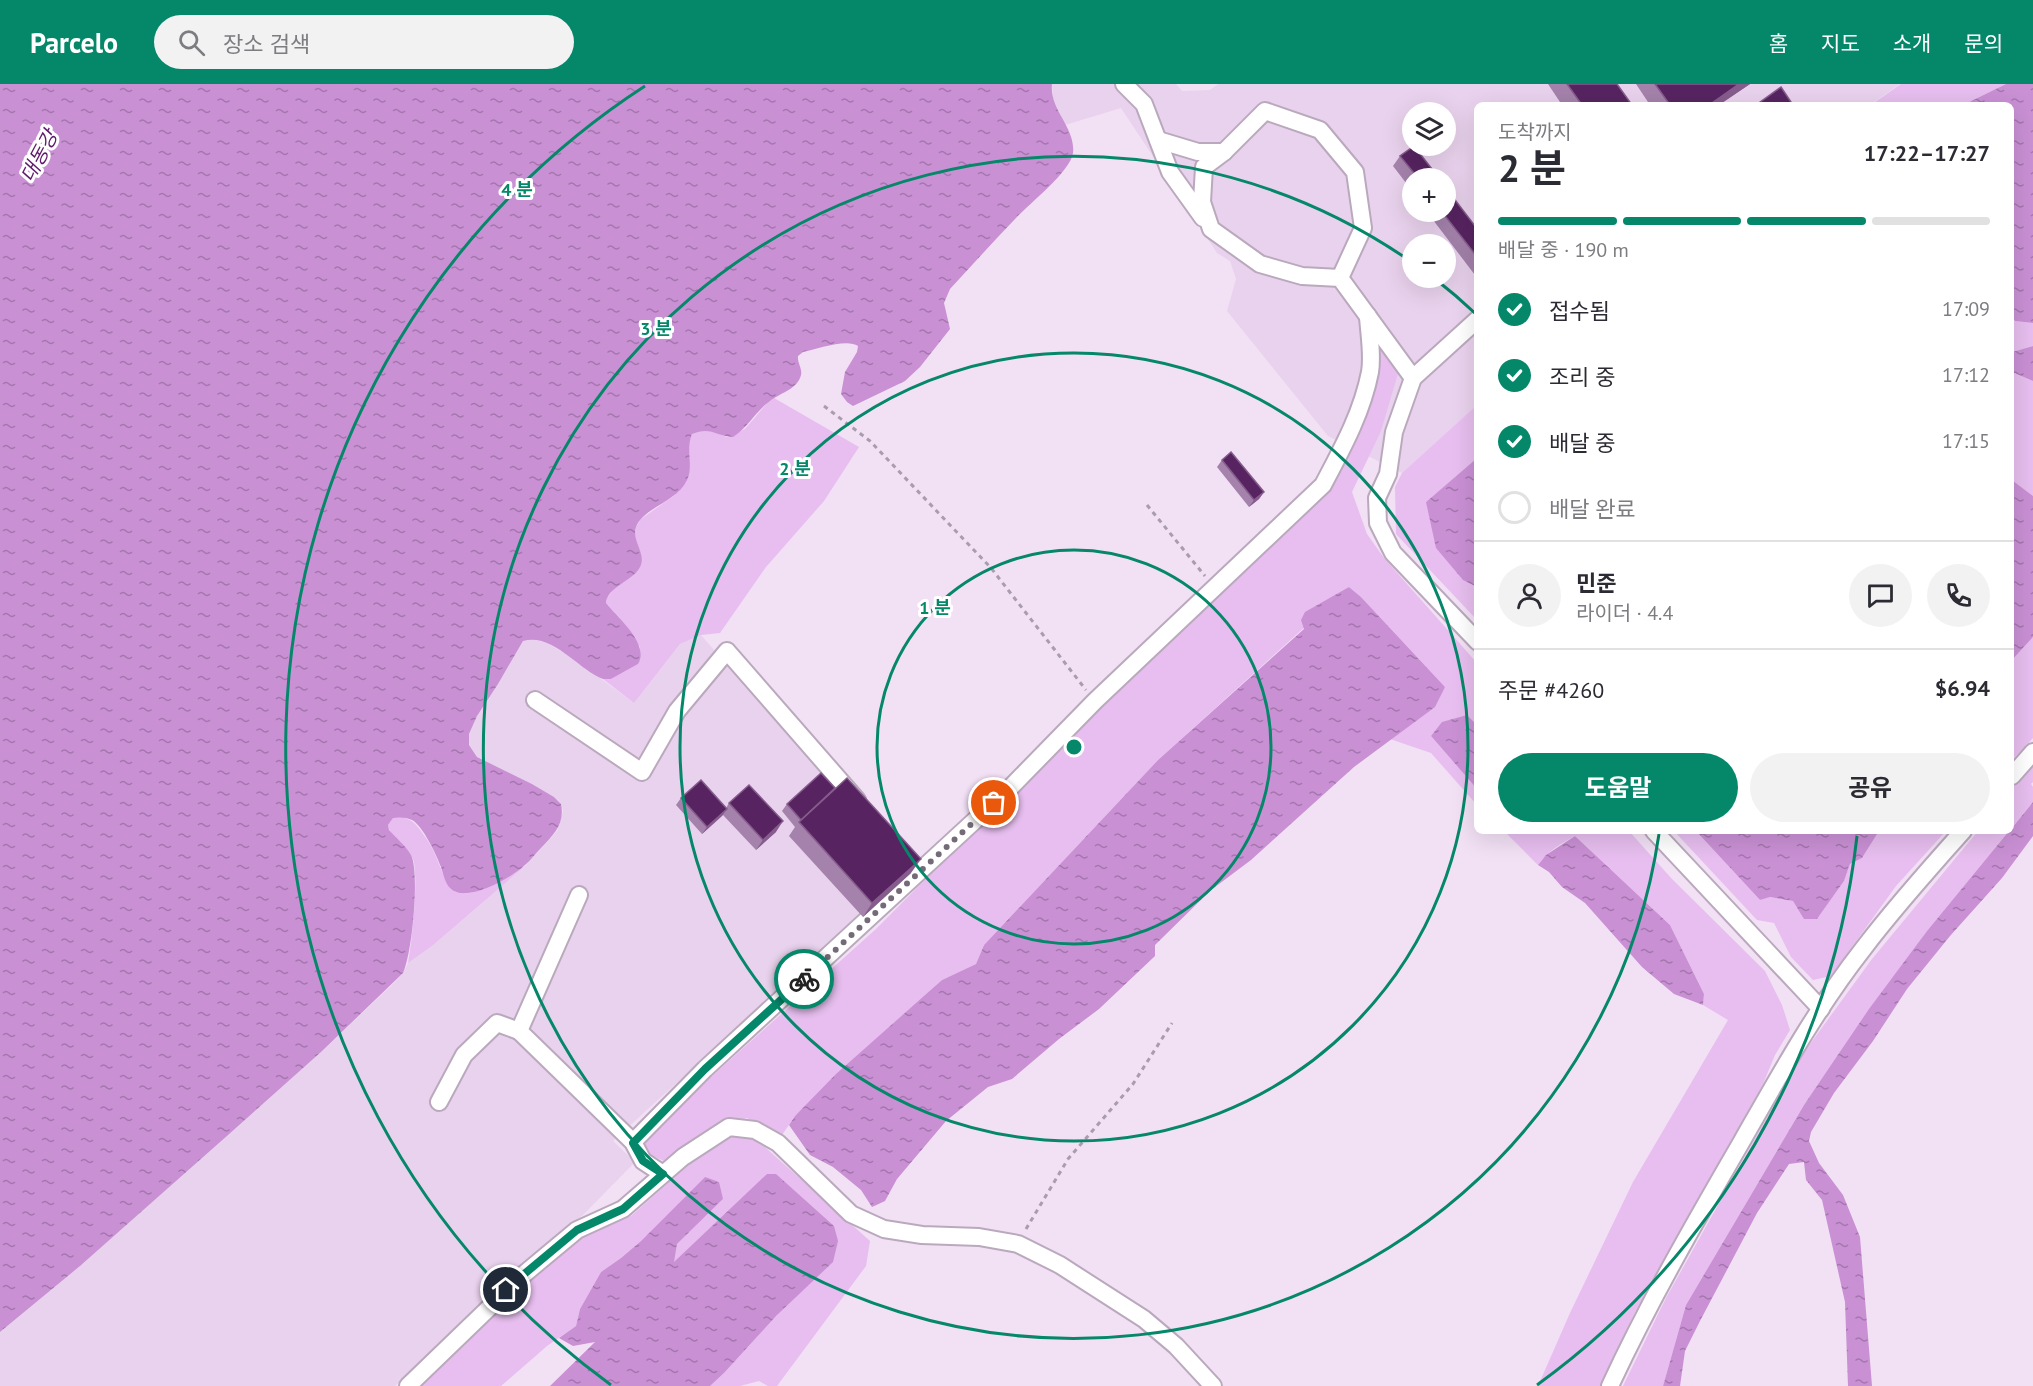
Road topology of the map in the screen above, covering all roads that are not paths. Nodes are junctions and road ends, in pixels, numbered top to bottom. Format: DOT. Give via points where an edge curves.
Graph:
graph roads {
  1 [pos="1124,84"];
  2 [pos="1158,140"];
  3 [pos="1224,152"];
  4 [pos="1211,228"];
  5 [pos="1340,278"];
  6 [pos="1368,316"];
  7 [pos="1474,323"];
  8 [pos="1413,378"];
  9 [pos="1474,638"];
  10 [pos="535,700"];
  11 [pos="2033,752"];
  12 [pos="2014,774"];
  13 [pos="866,810"];
  14 [pos="1657,834"];
  15 [pos="1960,834"];
  16 [pos="579,895"];
  17 [pos="1821,1009"];
  18 [pos="519,1031"];
  19 [pos="438,1102"];
  20 [pos="633,1143"];
  21 [pos="663,1174"];
  22 [pos="408,1386"];
  23 [pos="1212,1386"];
  24 [pos="1610,1386"];
  1 -- 2 [label="street" via="1144,104"];
  2 -- 3 [label="street" via="1198,152"];
  2 -- 4 [label="street" via="1170,172"];
  3 -- 4 [label="street" via="1204,167 1202,202"];
  3 -- 5 [label="street" via="1265,111 1320,130 1355,172 1363,228"];
  4 -- 5 [label="street" via="1260,264 1302,276"];
  5 -- 6 [label="street"];
  6 -- 8 [label="street"];
  6 -- 20 [label="street" via="1370,370 1361,406 1323,485 1095,700 1009,789 916,868 705,1069"];
  7 -- 8 [label="street"];
  8 -- 9 [label="street" via="1394,432 1388,474 1377,498 1378,523 1393,553"];
  10 -- 13 [label="street" via="642,772 678,711 727,651"];
  11 -- 12 [label="street"];
  14 -- 17 [label="street"];
  15 -- 17 [label="street" via="1862,950"];
  16 -- 18 [label="street"];
  17 -- 24 [label="street" via="1703,1208"];
  18 -- 19 [label="street" via="497,1023 464,1055"];
  18 -- 20 [label="street"];
  20 -- 21 [label="street" via="643,1161"];
  21 -- 22 [label="street" via="623,1209 577,1230 523,1275"];
  21 -- 23 [label="street" via="729,1127 755,1130 778,1143 850,1214 884,1229 1018,1244 1060,1265 1144,1319 1176,1346"];
}
